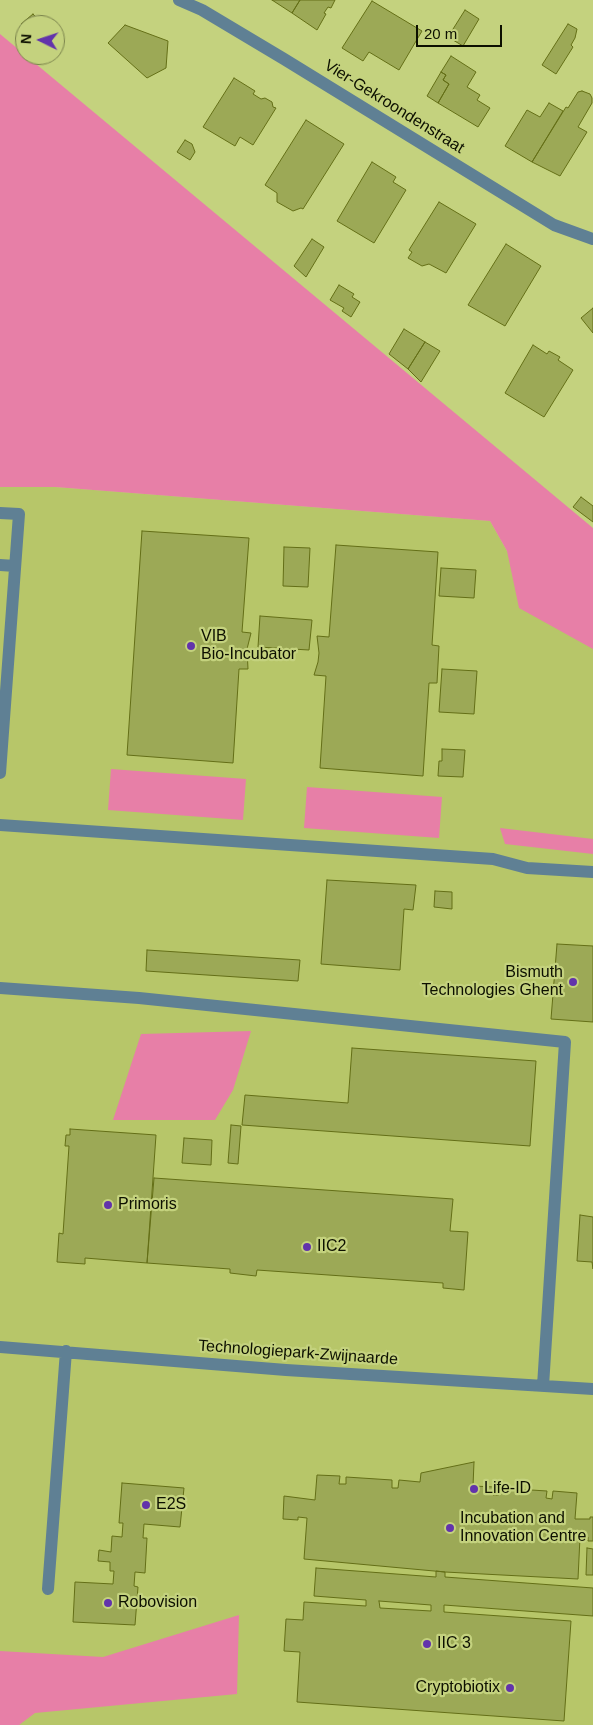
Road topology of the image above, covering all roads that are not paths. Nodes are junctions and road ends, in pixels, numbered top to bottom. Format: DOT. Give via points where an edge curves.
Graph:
graph roads {
  1 [pos="179,0"];
  2 [pos="593,238"];
  3 [pos="0,513"];
  4 [pos="0,565"];
  5 [pos="15,566"];
  6 [pos="0,773"];
  7 [pos="0,825"];
  8 [pos="593,872"];
  9 [pos="0,988"];
  10 [pos="0,1347"];
  11 [pos="66,1351"];
  12 [pos="543,1386"];
  13 [pos="593,1389"];
  14 [pos="48,1589"];
  1 -- 2 [label="street, Vier-Gekroondenstraat" via="276,54 554,225"];
  3 -- 5 [label="street" via="19,514"];
  4 -- 5 [label="street"];
  5 -- 6 [label="street"];
  7 -- 8 [label="street" via="493,860 527,868"];
  9 -- 12 [label="street" via="139,998 565,1042"];
  10 -- 11 [label="street, Technologiepark-Zwijnaarde"];
  11 -- 12 [label="street, Technologiepark-Zwijnaarde" via="286,1370"];
  11 -- 14 [label="street"];
  12 -- 13 [label="street, Technologiepark-Zwijnaarde"];
}
